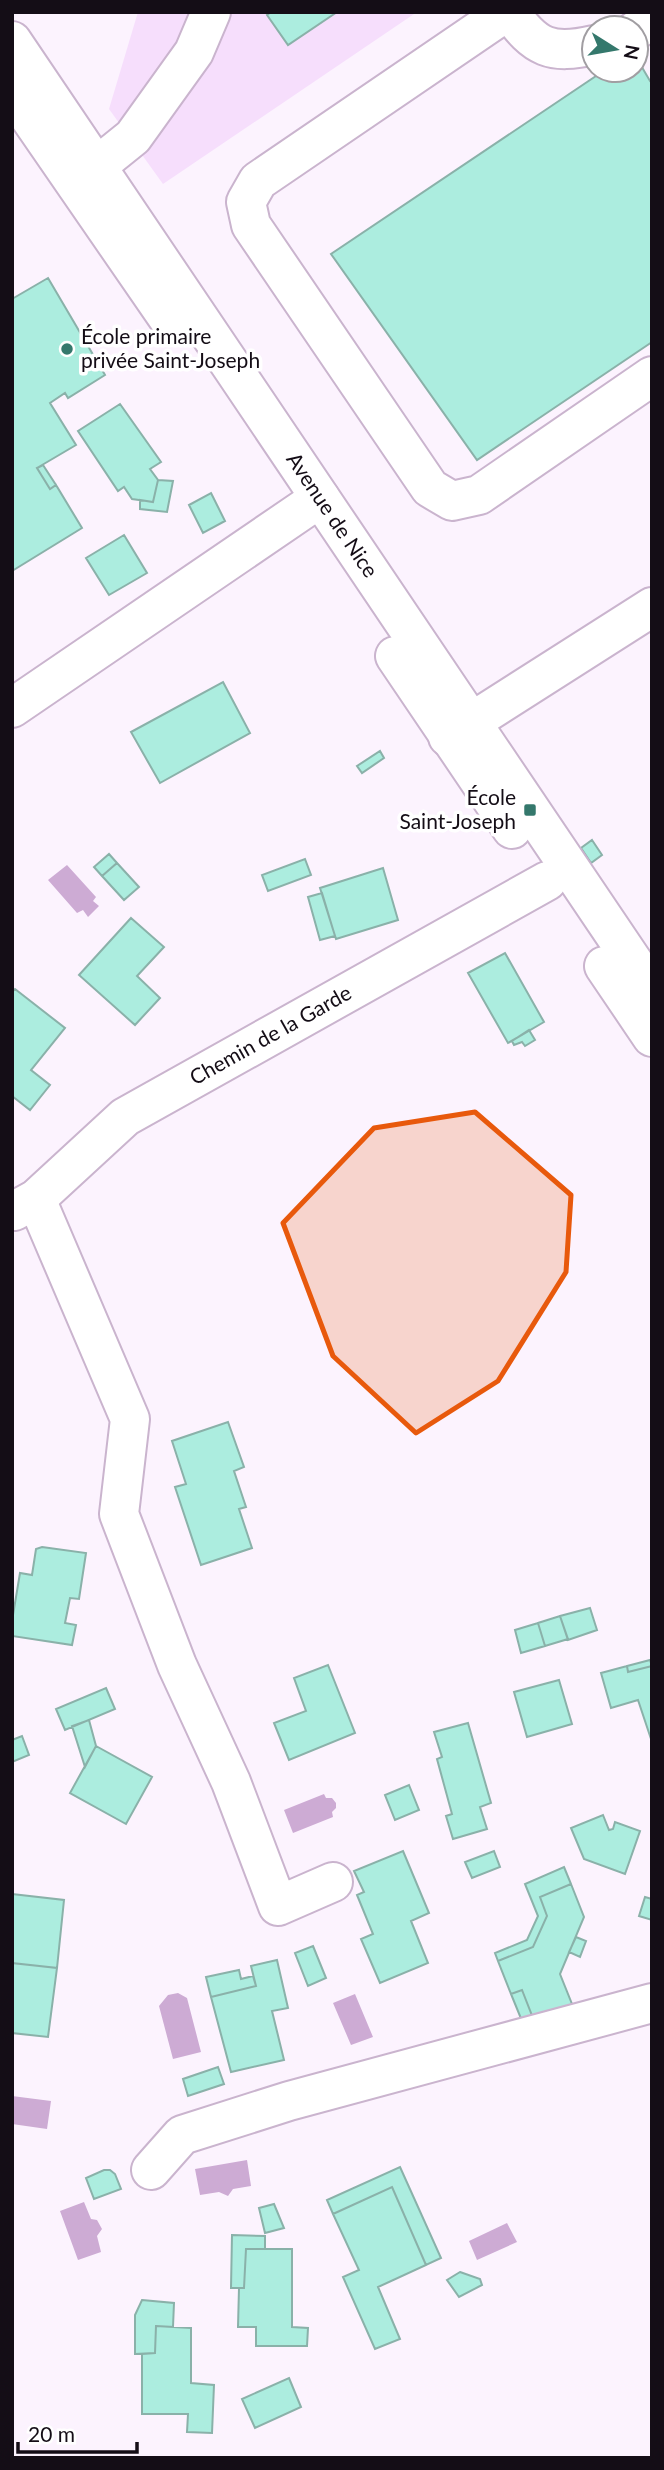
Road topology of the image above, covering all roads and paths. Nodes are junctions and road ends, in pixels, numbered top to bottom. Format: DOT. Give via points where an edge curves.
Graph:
graph roads {
  1 [pos="211,12"];
  2 [pos="508,12"];
  3 [pos="12,41"];
  4 [pos="580,48"];
  5 [pos="12,92"];
  6 [pos="97,166"];
  7 [pos="652,376"];
  8 [pos="310,504"];
  9 [pos="652,607"];
  10 [pos="12,708"];
  11 [pos="460,730"];
  12 [pos="547,881"];
  13 [pos="652,990"];
  14 [pos="652,1037"];
  15 [pos="24,1206"];
  16 [pos="333,1882"];
  17 [pos="652,2003"];
  18 [pos="151,2170"];
  1 -- 6 [label="main road" via="194,52 133,137"];
  2 -- 4 [label="main road" via="525,34 542,45"];
  2 -- 7 [label="main road" via="258,181 246,202 251,225 430,488 452,501 479,495"];
  3 -- 6 [label="main road, Avenue de Nice"];
  5 -- 8 [label="main road, Avenue de Nice"];
  6 -- 8 [label="main road, Avenue de Nice"];
  8 -- 10 [label="main road"];
  8 -- 11 [label="main road, Avenue de Nice"];
  9 -- 11 [label="main road"];
  11 -- 12 [label="main road, Avenue de Nice"];
  11 -- 13 [label="main road, Avenue de Nice"];
  12 -- 14 [label="main road, Avenue de Nice"];
  12 -- 15 [label="main road, Chemin de la Garde" via="125,1117"];
  15 -- 16 [label="main road" via="130,1419 119,1514 278,1906"];
  17 -- 18 [label="main road" via="289,2101 182,2135"];
}
